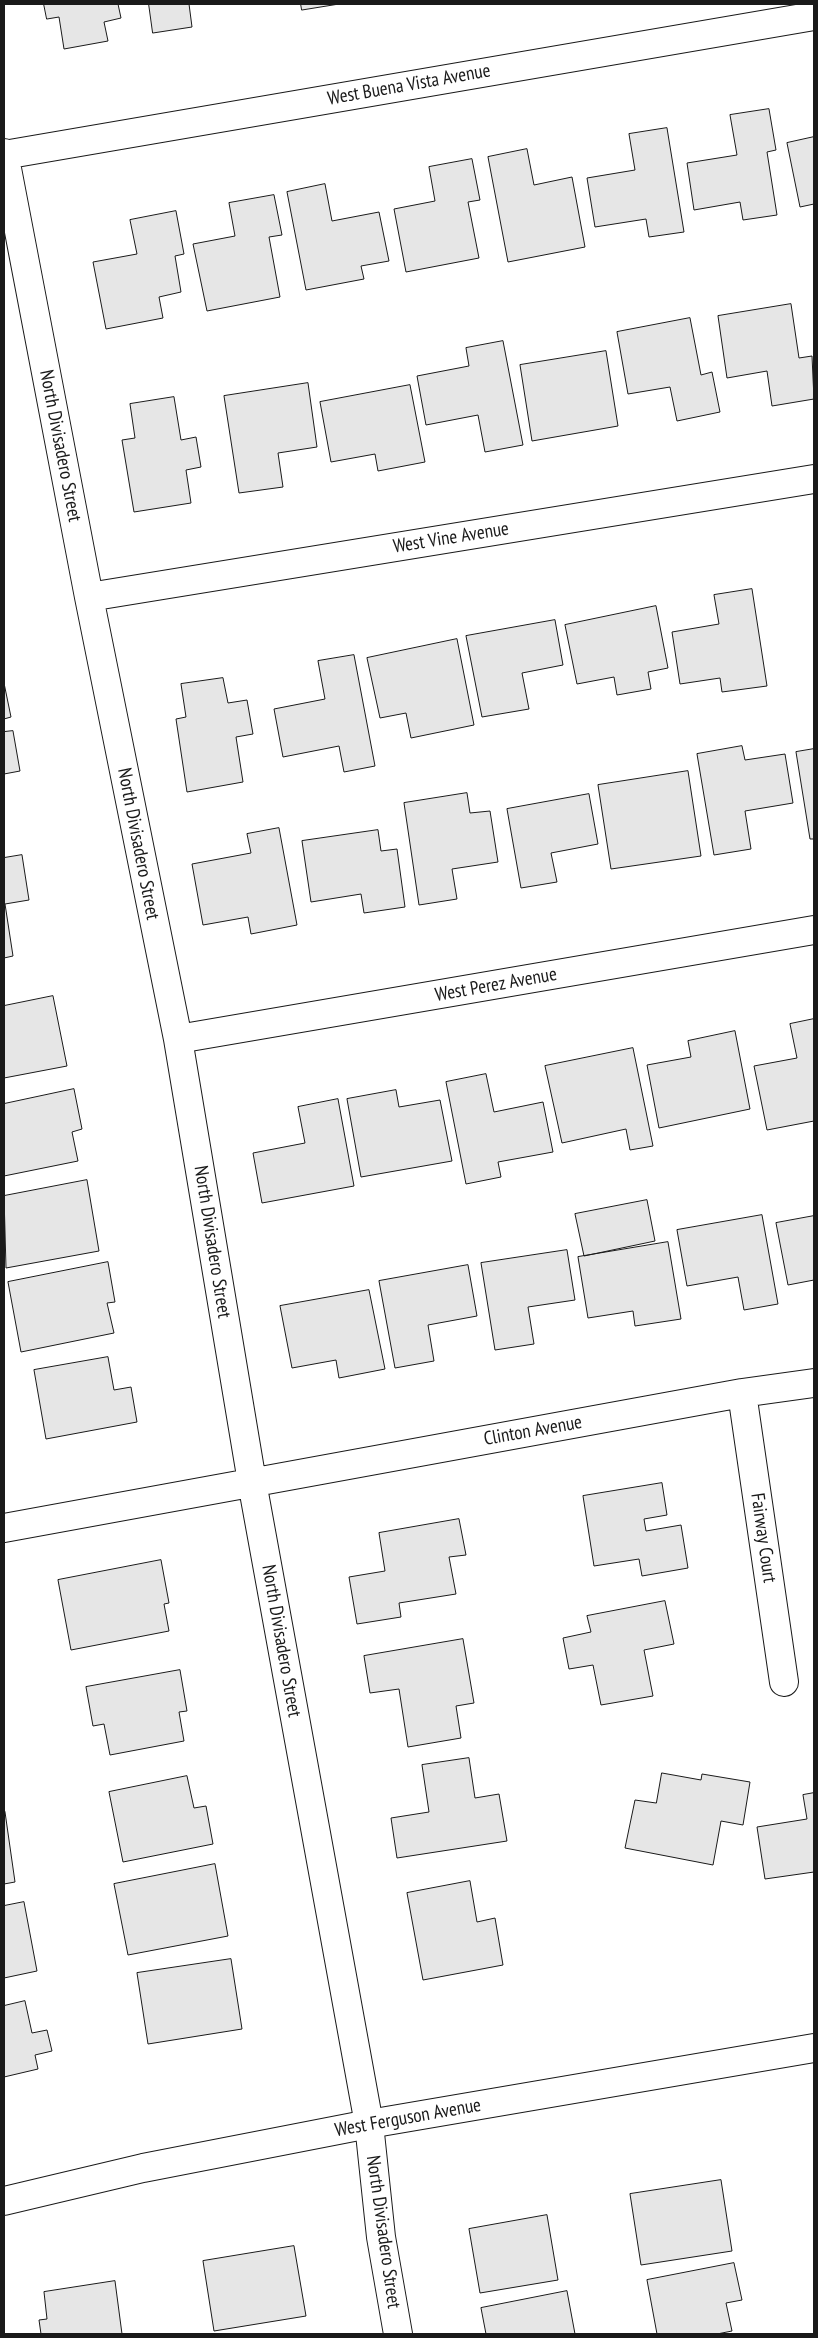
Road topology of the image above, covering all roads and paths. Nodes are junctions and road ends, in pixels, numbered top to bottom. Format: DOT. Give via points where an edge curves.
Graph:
graph roads {
  1 [pos="814,16"];
  2 [pos="4,154"];
  3 [pos="814,480"];
  4 [pos="89,597"];
  5 [pos="814,930"];
  6 [pos="178,1039"];
  7 [pos="814,1383"];
  8 [pos="742,1394"];
  9 [pos="252,1482"];
  10 [pos="4,1528"];
  11 [pos="784,1682"];
  12 [pos="814,2048"];
  13 [pos="369,2124"];
  14 [pos="4,2201"];
  15 [pos="398,2334"];
  1 -- 2 [label="street, West Buena Vista Avenue"];
  2 -- 4 [label="street, North Divisadero Street"];
  3 -- 4 [label="street, West Vine Avenue"];
  4 -- 6 [label="street, North Divisadero Street"];
  5 -- 6 [label="street, West Perez Avenue"];
  6 -- 9 [label="street, North Divisadero Street"];
  7 -- 8 [label="street, Clinton Avenue"];
  8 -- 9 [label="street, Clinton Avenue"];
  8 -- 11 [label="street, Fairway Court"];
  9 -- 10 [label="street, Clinton Avenue"];
  9 -- 13 [label="street, North Divisadero Street"];
  12 -- 13 [label="street, West Ferguson Avenue"];
  13 -- 14 [label="street, West Ferguson Avenue" via="143,2168"];
  13 -- 15 [label="street, North Divisadero Street" via="381,2237"];
}
